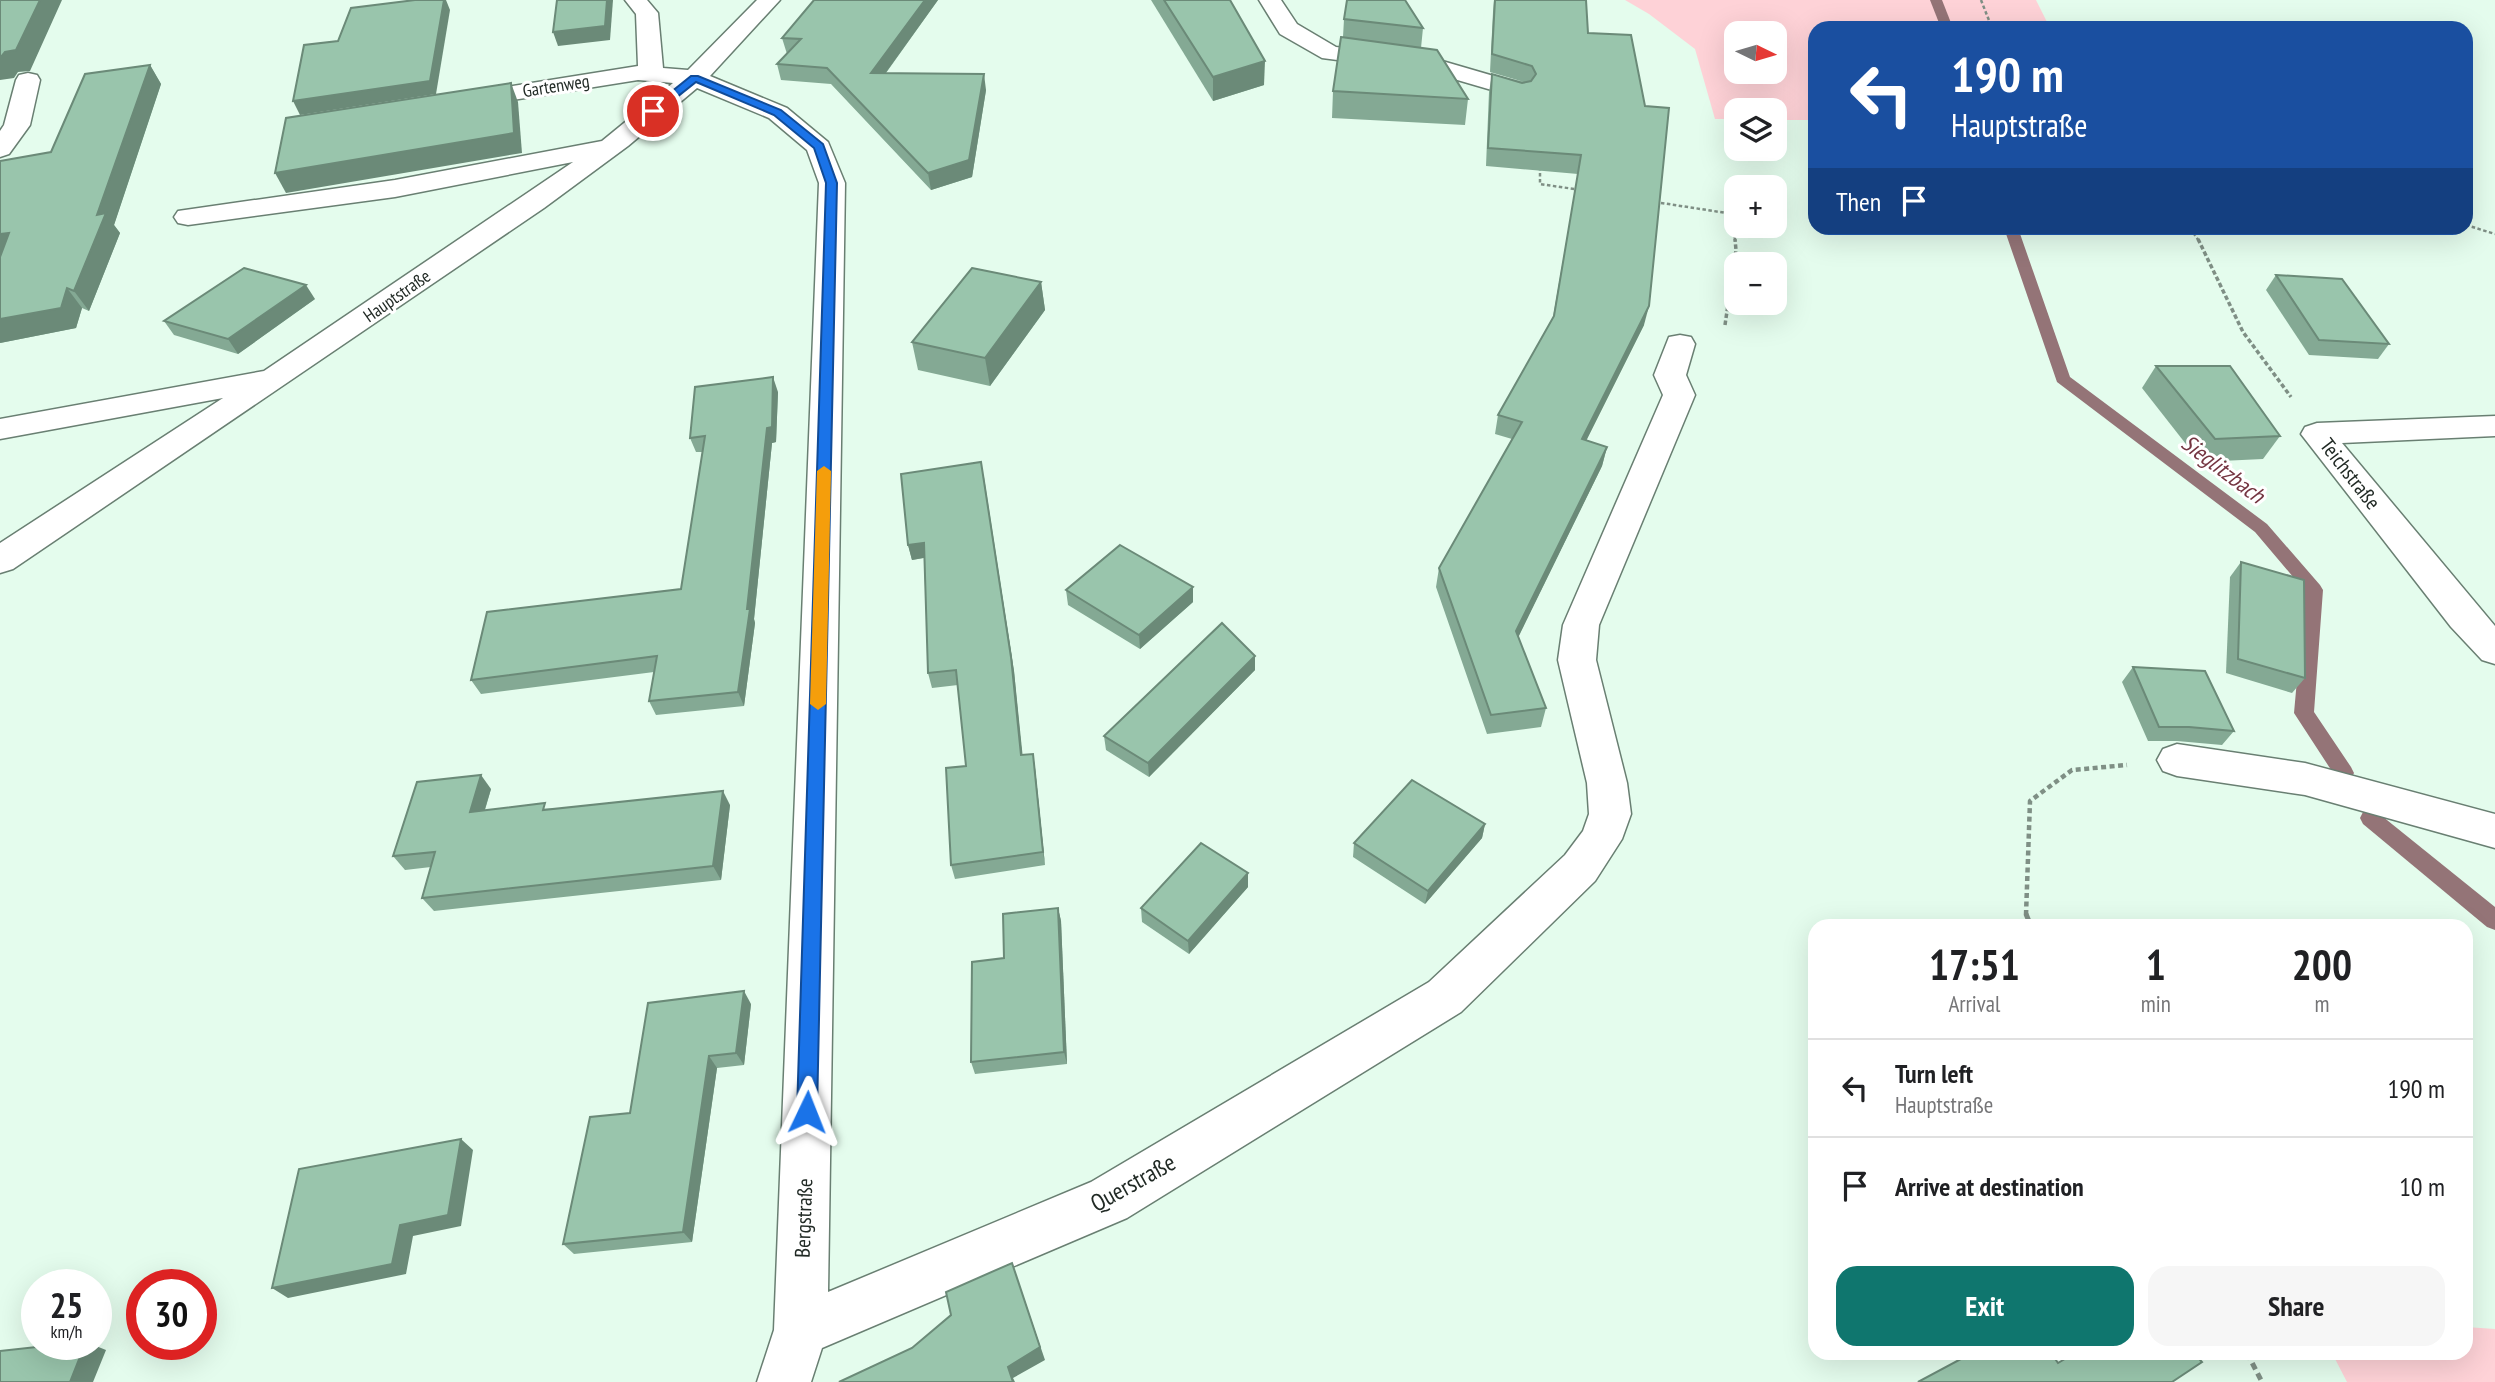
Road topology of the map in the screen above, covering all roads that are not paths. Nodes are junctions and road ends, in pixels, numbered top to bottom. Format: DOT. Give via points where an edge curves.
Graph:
graph roads {
  1 [pos="769,0"];
  2 [pos="1270,0"];
  3 [pos="636,1"];
  4 [pos="651,74"];
  5 [pos="695,78"];
  6 [pos="28,80"];
  7 [pos="1519,92"];
  8 [pos="432,105"];
  9 [pos="612,145"];
  10 [pos="1,164"];
  11 [pos="188,217"];
  12 [pos="1680,344"];
  13 [pos="277,378"];
  14 [pos="2495,426"];
  15 [pos="0,429"];
  16 [pos="0,560"];
  17 [pos="2495,650"];
  18 [pos="2177,760"];
  19 [pos="2495,831"];
  20 [pos="801,1330"];
  21 [pos="784,1382"];
  1 -- 5 [label="street, Hauptstraße"];
  2 -- 7 [label="street" via="1288,29 1330,53 1432,65"];
  3 -- 4 [label="street" via="647,13"];
  4 -- 5 [label="street, Gartenweg"];
  4 -- 8 [label="street, Gartenweg"];
  5 -- 9 [label="street, Hauptstraße"];
  5 -- 20 [label="street, Bergstraße" via="778,113 819,147 832,183"];
  6 -- 10 [label="street"];
  9 -- 11 [label="street" via="414,186"];
  9 -- 13 [label="street, Hauptstraße"];
  12 -- 20 [label="street, Querstraße" via="1670,375 1679,395 1581,625 1577,660 1607,783 1610,814 1601,839 1580,868 1446,998 1109,1200"];
  13 -- 15 [label="street"];
  13 -- 16 [label="street, Hauptstraße"];
  14 -- 17 [label="street, Teichstraße" via="2317,434"];
  18 -- 19 [label="street" via="2305,779"];
  20 -- 21 [label="street, Bergstraße"];
}
